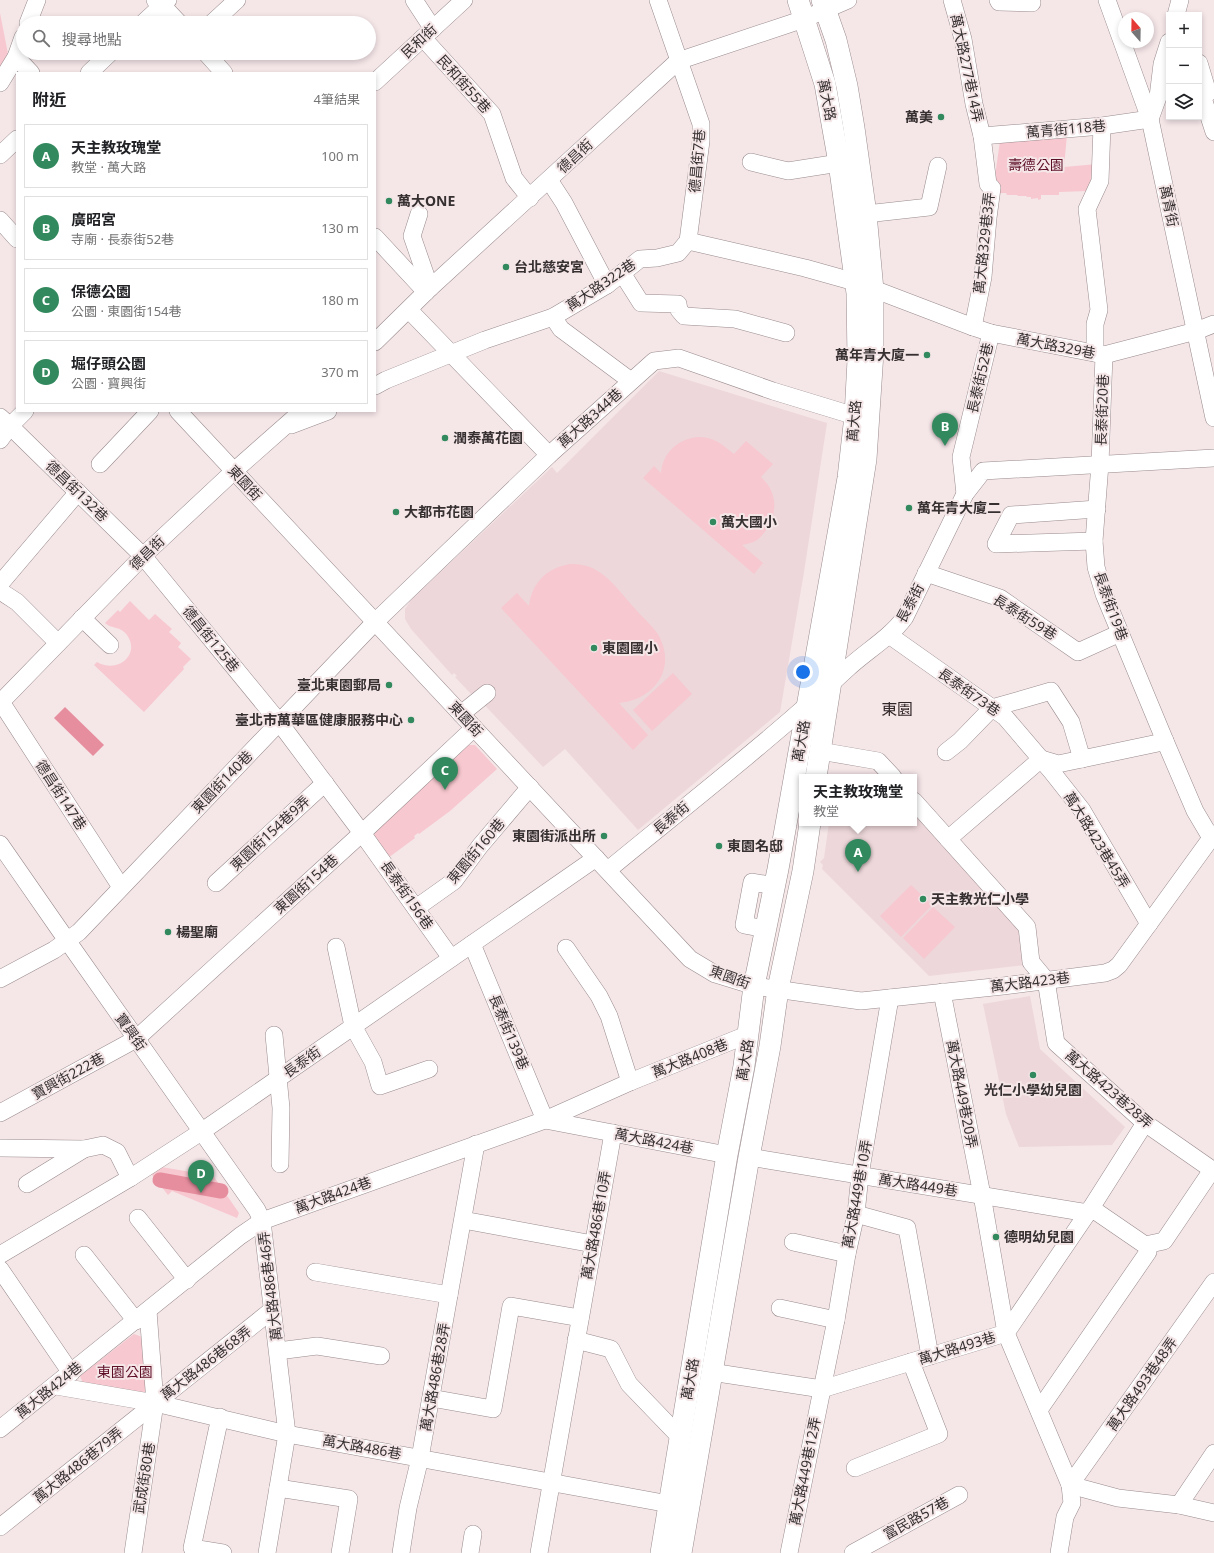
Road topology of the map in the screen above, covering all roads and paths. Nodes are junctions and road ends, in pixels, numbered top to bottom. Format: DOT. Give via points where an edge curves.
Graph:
graph roads {
  1 [pos="25,0"];
  2 [pos="37,0"];
  3 [pos="237,0"];
  4 [pos="414,0"];
  5 [pos="464,0"];
  6 [pos="658,0"];
  7 [pos="848,0"];
  8 [pos="952,0"];
  9 [pos="998,0"];
  10 [pos="1031,0"];
  11 [pos="1107,0"];
  12 [pos="1180,0"];
  13 [pos="162,2"];
  14 [pos="824,5"];
  15 [pos="801,9"];
  16 [pos="1177,12"];
  17 [pos="26,16"];
  18 [pos="30,16"];
  19 [pos="149,16"];
  20 [pos="173,16"];
  21 [pos="220,16"];
  22 [pos="428,34"];
  23 [pos="1167,48"];
  24 [pos="16,57"];
  25 [pos="19,60"];
  26 [pos="102,60"];
  27 [pos="212,60"];
  28 [pos="678,61"];
  29 [pos="30,72"];
  30 [pos="89,72"];
  31 [pos="223,72"];
  32 [pos="1202,73"];
  33 [pos="376,81"];
  34 [pos="0,82"];
  35 [pos="1150,119"];
  36 [pos="1102,126"];
  37 [pos="1214,132"];
  38 [pos="982,136"];
  39 [pos="16,141"];
  40 [pos="0,155"];
  41 [pos="751,162"];
  42 [pos="839,163"];
  43 [pos="938,166"];
  44 [pos="549,180"];
  45 [pos="530,198"];
  46 [pos="420,214"];
  47 [pos="866,214"];
  48 [pos="0,220"];
  49 [pos="16,238"];
  50 [pos="376,238"];
  51 [pos="688,241"];
  52 [pos="622,273"];
  53 [pos="607,285"];
  54 [pos="864,286"];
  55 [pos="428,290"];
  56 [pos="409,310"];
  57 [pos="552,317"];
  58 [pos="1214,324"];
  59 [pos="973,328"];
  60 [pos="1196,331"];
  61 [pos="991,333"];
  62 [pos="786,334"];
  63 [pos="376,341"];
  64 [pos="453,354"];
  65 [pos="1100,354"];
  66 [pos="631,381"];
  67 [pos="376,385"];
  68 [pos="23,412"];
  69 [pos="149,412"];
  70 [pos="179,412"];
  71 [pos="301,412"];
  72 [pos="325,412"];
  73 [pos="855,416"];
  74 [pos="1214,418"];
  75 [pos="5,421"];
  76 [pos="285,427"];
  77 [pos="0,440"];
  78 [pos="549,455"];
  79 [pos="1214,458"];
  80 [pos="100,464"];
  81 [pos="1100,464"];
  82 [pos="234,471"];
  83 [pos="78,492"];
  84 [pos="965,494"];
  85 [pos="1097,509"];
  86 [pos="1094,541"];
  87 [pos="143,556"];
  88 [pos="926,573"];
  89 [pos="0,584"];
  90 [pos="0,591"];
  91 [pos="82,618"];
  92 [pos="375,622"];
  93 [pos="1120,633"];
  94 [pos="889,635"];
  95 [pos="58,643"];
  96 [pos="110,645"];
  97 [pos="830,685"];
  98 [pos="487,693"];
  99 [pos="0,702"];
  100 [pos="806,707"];
  101 [pos="992,708"];
  102 [pos="462,714"];
  103 [pos="279,722"];
  104 [pos="474,728"];
  105 [pos="1165,741"];
  106 [pos="820,751"];
  107 [pos="946,752"];
  108 [pos="1082,759"];
  109 [pos="1041,760"];
  110 [pos="816,774"];
  111 [pos="890,774"];
  112 [pos="325,783"];
  113 [pos="530,788"];
  114 [pos="917,804"];
  115 [pos="810,826"];
  116 [pos="362,833"];
  117 [pos="1213,836"];
  118 [pos="948,839"];
  119 [pos="0,844"];
  120 [pos="596,858"];
  121 [pos="608,870"];
  122 [pos="216,883"];
  123 [pos="121,887"];
  124 [pos="416,908"];
  125 [pos="1149,924"];
  126 [pos="67,941"];
  127 [pos="472,944"];
  128 [pos="336,947"];
  129 [pos="566,948"];
  130 [pos="451,958"];
  131 [pos="0,979"];
  132 [pos="1046,980"];
  133 [pos="754,986"];
  134 [pos="778,989"];
  135 [pos="942,992"];
  136 [pos="890,998"];
  137 [pos="353,1026"];
  138 [pos="749,1034"];
  139 [pos="274,1035"];
  140 [pos="136,1039"];
  141 [pos="429,1069"];
  142 [pos="277,1079"];
  143 [pos="630,1082"];
  144 [pos="0,1113"];
  145 [pos="545,1120"];
  146 [pos="1145,1123"];
  147 [pos="201,1132"];
  148 [pos="613,1133"];
  149 [pos="476,1144"];
  150 [pos="0,1148"];
  151 [pos="84,1149"];
  152 [pos="728,1155"];
  153 [pos="749,1157"];
  154 [pos="280,1164"];
  155 [pos="1213,1171"];
  156 [pos="860,1175"];
  157 [pos="130,1178"];
  158 [pos="27,1184"];
  159 [pos="982,1195"];
  160 [pos="1089,1210"];
  161 [pos="856,1214"];
  162 [pos="138,1218"];
  163 [pos="463,1220"];
  164 [pos="262,1221"];
  165 [pos="793,1242"];
  166 [pos="593,1244"];
  167 [pos="1148,1252"];
  168 [pos="847,1254"];
  169 [pos="0,1255"];
  170 [pos="84,1255"];
  171 [pos="0,1269"];
  172 [pos="315,1272"];
  173 [pos="187,1280"];
  174 [pos="1214,1282"];
  175 [pos="449,1295"];
  176 [pos="780,1308"];
  177 [pos="272,1310"];
  178 [pos="142,1316"];
  179 [pos="580,1318"];
  180 [pos="836,1320"];
  181 [pos="1006,1332"];
  182 [pos="576,1340"];
  183 [pos="278,1351"];
  184 [pos="381,1356"];
  185 [pos="930,1356"];
  186 [pos="911,1362"];
  187 [pos="711,1372"];
  188 [pos="71,1373"];
  189 [pos="56,1386"];
  190 [pos="822,1390"];
  191 [pos="431,1398"];
  192 [pos="155,1403"];
  193 [pos="1039,1410"];
  194 [pos="220,1417"];
  195 [pos="2,1424"];
  196 [pos="287,1434"];
  197 [pos="680,1436"];
  198 [pos="1214,1453"];
  199 [pos="420,1458"];
  200 [pos="855,1468"];
  201 [pos="551,1481"];
  202 [pos="1070,1485"];
  203 [pos="278,1488"];
  204 [pos="959,1495"];
  205 [pos="669,1504"];
  206 [pos="1179,1505"];
  207 [pos="1214,1513"];
  208 [pos="0,1527"];
  209 [pos="473,1534"];
  210 [pos="133,1553"];
  211 [pos="223,1553"];
  212 [pos="267,1553"];
  213 [pos="340,1553"];
  214 [pos="401,1553"];
  215 [pos="470,1553"];
  216 [pos="539,1553"];
  217 [pos="661,1553"];
  218 [pos="681,1553"];
  219 [pos="789,1553"];
  220 [pos="853,1553"];
  221 [pos="1060,1553"];
  1 -- 17 [label="street"];
  2 -- 18 [label="street"];
  3 -- 21 [label="street"];
  4 -- 22 [label="street, 民和街55巷"];
  5 -- 22 [label="street, 民和街"];
  6 -- 28 [label="street, 德昌街7巷"];
  7 -- 14 [label="street, 德昌街"];
  8 -- 38 [label="street, 萬大路277巷14弄" via="963,38"];
  9 -- 10 [label="street" via="1032,3"];
  11 -- 35 [label="street, 萬青街"];
  12 -- 16 [label="street"];
  13 -- 19 [label="street"];
  13 -- 20 [label="street"];
  14 -- 15 [label="street, 德昌街"];
  14 -- 47 [label="main road, 萬大路" via="847,86"];
  15 -- 28 [label="street, 德昌街"];
  15 -- 42 [label="main road, 萬大路" via="825,84"];
  22 -- 33 [label="street, 民和街"];
  22 -- 45 [label="street, 民和街55巷" via="492,114 514,178"];
  23 -- 35 [label="street" via="1162,64 1158,97"];
  24 -- 34 [label="street"];
  25 -- 29 [label="street"];
  26 -- 30 [label="street"];
  27 -- 31 [label="street"];
  28 -- 44 [label="street, 德昌街"];
  28 -- 51 [label="street, 德昌街7巷" via="701,124"];
  32 -- 37 [label="street" via="1208,93 1202,95"];
  35 -- 36 [label="street, 萬青街118巷"];
  35 -- 60 [label="street, 萬青街"];
  36 -- 38 [label="street, 萬青街118巷"];
  36 -- 65 [label="street, 長泰街20巷" via="1100,181 1087,209 1100,310 1095,324"];
  38 -- 59 [label="street, 萬大路329巷3弄" via="988,184 992,188 983,277"];
  39 -- 40 [label="street"];
  41 -- 42 [label="street" via="788,171"];
  42 -- 54 [label="main road, 萬大路"];
  43 -- 47 [label="street" via="929,207"];
  44 -- 45 [label="street, 德昌街"];
  44 -- 53 [label="street" via="564,203"];
  45 -- 55 [label="street, 德昌街"];
  46 -- 55 [label="street" via="412,236"];
  47 -- 54 [label="main road, 萬大路"];
  48 -- 49 [label="street"];
  50 -- 55 [label="street"];
  51 -- 52 [label="street, 萬大路322巷" via="678,253 640,259"];
  51 -- 54 [label="street" via="804,268"];
  52 -- 53 [label="street, 萬大路322巷"];
  52 -- 62 [label="street" via="641,303 678,304 684,316 735,319"];
  53 -- 57 [label="street, 萬大路322巷"];
  54 -- 59 [label="street, 萬大路329巷"];
  54 -- 73 [label="main road, 萬大路" via="857,293 858,360"];
  54 -- 97 [label="main road, 萬大路" via="874,352 866,459"];
  55 -- 56 [label="street, 德昌街"];
  56 -- 63 [label="street, 德昌街"];
  56 -- 64 [label="street"];
  57 -- 64 [label="street, 萬大路322巷" via="484,340"];
  57 -- 66 [label="street" via="561,329"];
  58 -- 60 [label="street, 萬大路329巷"];
  59 -- 61 [label="street, 萬大路329巷"];
  60 -- 65 [label="street, 萬大路329巷"];
  60 -- 74 [label="street, 萬青街"];
  61 -- 65 [label="street, 萬大路329巷"];
  61 -- 84 [label="street, 長泰街52巷" via="961,457"];
  64 -- 67 [label="street, 萬大路322巷"];
  64 -- 78 [label="street"];
  65 -- 81 [label="street, 長泰街20巷"];
  66 -- 73 [label="street, 萬大路344巷" via="654,361 679,358"];
  66 -- 78 [label="street, 萬大路344巷"];
  68 -- 75 [label="street"];
  69 -- 80 [label="street"];
  70 -- 82 [label="street, 東園街"];
  71 -- 76 [label="street, 德昌街"];
  72 -- 76 [label="street"];
  73 -- 100 [label="main road, 萬大路" via="848,478"];
  75 -- 77 [label="street"];
  75 -- 83 [label="street, 德昌街132巷"];
  76 -- 82 [label="street, 德昌街"];
  78 -- 92 [label="street, 萬大路344巷"];
  79 -- 81 [label="street, 長泰街"];
  81 -- 84 [label="street, 長泰街" via="984,471"];
  81 -- 85 [label="street, 長泰街19巷"];
  82 -- 87 [label="street, 德昌街"];
  82 -- 92 [label="street, 東園街"];
  83 -- 87 [label="street, 德昌街132巷"];
  83 -- 89 [label="street"];
  84 -- 88 [label="street, 長泰街"];
  85 -- 86 [label="street, 長泰街19巷"];
  85 -- 86 [label="street" via="1011,515 996,544"];
  86 -- 93 [label="street, 長泰街19巷" via="1096,567"];
  87 -- 91 [label="street, 德昌街"];
  87 -- 103 [label="street, 德昌街125巷"];
  88 -- 93 [label="street, 長泰街59巷" via="1000,598 1078,652"];
  88 -- 94 [label="street, 長泰街" via="905,617"];
  90 -- 95 [label="street" via="17,602"];
  91 -- 95 [label="street, 德昌街"];
  91 -- 96 [label="street"];
  92 -- 102 [label="street, 東園街"];
  92 -- 103 [label="street, 東園街140巷"];
  93 -- 105 [label="street, 長泰街19巷"];
  94 -- 97 [label="street, 長泰街"];
  94 -- 101 [label="street, 長泰街73巷"];
  95 -- 99 [label="street, 德昌街"];
  97 -- 100 [label="street, 長泰街"];
  97 -- 106 [label="main road, 萬大路"];
  98 -- 102 [label="street"];
  99 -- 123 [label="street, 德昌街147巷"];
  100 -- 121 [label="street, 長泰街"];
  100 -- 133 [label="main road, 萬大路" via="775,886"];
  101 -- 107 [label="street"];
  101 -- 108 [label="street" via="1051,691 1071,722"];
  101 -- 109 [label="street, 長泰街73巷" via="1005,718"];
  102 -- 104 [label="street, 東園街"];
  103 -- 112 [label="street"];
  103 -- 123 [label="street, 東園街140巷"];
  104 -- 113 [label="street, 東園街"];
  104 -- 116 [label="street, 東園街154巷"];
  105 -- 108 [label="street"];
  105 -- 117 [label="street, 長泰街19巷" via="1196,811"];
  106 -- 110 [label="main road, 萬大路"];
  106 -- 111 [label="street" via="878,761"];
  108 -- 109 [label="street" via="1058,764"];
  109 -- 118 [label="street"];
  109 -- 125 [label="street, 萬大路423巷45弄" via="1082,810"];
  112 -- 116 [label="street"];
  112 -- 122 [label="street, 東園街154巷9弄"];
  113 -- 120 [label="street, 東園街"];
  113 -- 124 [label="street, 東園街160巷" via="454,880"];
  114 -- 118 [label="street"];
  115 -- 134 [label="main road, 萬大路"];
  116 -- 124 [label="street, 長泰街156巷"];
  116 -- 140 [label="street, 東園街154巷"];
  117 -- 125 [label="street, 萬大路423巷"];
  118 -- 132 [label="street" via="1027,927 1031,962"];
  119 -- 126 [label="street, 寶興街"];
  120 -- 121 [label="street, 東園街"];
  120 -- 127 [label="street, 長泰街"];
  121 -- 133 [label="street, 東園街" via="690,959 715,974"];
  123 -- 126 [label="street, 東園街140巷" via="79,932"];
  124 -- 130 [label="street, 長泰街156巷"];
  125 -- 132 [label="street, 萬大路423巷" via="1113,970"];
  126 -- 131 [label="street, 東園街140巷"];
  126 -- 140 [label="street, 寶興街"];
  127 -- 130 [label="street, 長泰街"];
  127 -- 145 [label="street, 長泰街139巷"];
  128 -- 137 [label="street"];
  129 -- 143 [label="street" via="599,996 609,1016"];
  130 -- 137 [label="street, 長泰街"];
  132 -- 135 [label="street, 萬大路423巷"];
  132 -- 146 [label="street, 萬大路423巷28弄" via="1056,1043"];
  133 -- 134 [label="street, 東園街"];
  133 -- 138 [label="main road, 萬大路"];
  134 -- 136 [label="street, 萬大路423巷" via="846,1000"];
  134 -- 153 [label="main road, 萬大路"];
  135 -- 136 [label="street, 萬大路423巷"];
  135 -- 159 [label="street, 萬大路449巷20弄"];
  136 -- 156 [label="street, 萬大路449巷10弄"];
  137 -- 141 [label="street" via="373,1062 380,1086"];
  137 -- 142 [label="street, 長泰街"];
  138 -- 143 [label="street, 萬大路408巷"];
  138 -- 152 [label="main road, 萬大路"];
  139 -- 142 [label="street"];
  140 -- 144 [label="street, 寶興街222巷"];
  140 -- 147 [label="street, 寶興街"];
  142 -- 147 [label="street, 長泰街"];
  142 -- 154 [label="street" via="281,1108"];
  143 -- 145 [label="street, 萬大路408巷"];
  145 -- 148 [label="street, 萬大路424巷"];
  145 -- 149 [label="street, 萬大路424巷"];
  146 -- 155 [label="street, 萬大路423巷28弄"];
  146 -- 160 [label="street, 萬大路493巷"];
  147 -- 157 [label="street, 長泰街"];
  147 -- 164 [label="street, 寶興街" via="257,1210"];
  148 -- 152 [label="street, 萬大路424巷"];
  148 -- 166 [label="street, 萬大路486巷10弄"];
  149 -- 163 [label="street, 萬大路486巷28弄"];
  149 -- 164 [label="street, 萬大路424巷"];
  150 -- 151 [label="street"];
  151 -- 157 [label="street" via="103,1146 117,1152"];
  151 -- 158 [label="street"];
  152 -- 197 [label="main road, 萬大路"];
  153 -- 156 [label="street, 萬大路449巷"];
  153 -- 187 [label="main road, 萬大路"];
  155 -- 160 [label="street" via="1164,1241 1145,1245"];
  156 -- 159 [label="street, 萬大路449巷"];
  156 -- 161 [label="street, 萬大路449巷10弄"];
  157 -- 169 [label="street, 長泰街"];
  159 -- 160 [label="street, 萬大路449巷"];
  159 -- 181 [label="street, 萬大路449巷20弄"];
  160 -- 181 [label="street, 萬大路493巷"];
  161 -- 168 [label="street, 萬大路449巷10弄"];
  161 -- 185 [label="street" via="907,1228"];
  162 -- 173 [label="street"];
  163 -- 166 [label="street"];
  163 -- 175 [label="street, 萬大路486巷28弄"];
  164 -- 173 [label="street, 萬大路424巷"];
  164 -- 177 [label="street, 萬大路486巷46弄"];
  165 -- 168 [label="street"];
  166 -- 179 [label="street, 萬大路486巷10弄"];
  167 -- 193 [label="street"];
  168 -- 180 [label="street, 萬大路449巷10弄"];
  170 -- 178 [label="street"];
  171 -- 188 [label="street"];
  172 -- 175 [label="street"];
  173 -- 178 [label="street, 萬大路424巷"];
  174 -- 202 [label="street, 萬大路493巷48弄"];
  175 -- 191 [label="street, 萬大路486巷28弄"];
  176 -- 180 [label="street"];
  177 -- 183 [label="street, 萬大路486巷46弄"];
  177 -- 192 [label="street, 萬大路486巷68弄"];
  178 -- 188 [label="street, 萬大路424巷"];
  178 -- 192 [label="street, 萬大路486巷68弄"];
  179 -- 182 [label="street, 萬大路486巷10弄"];
  179 -- 191 [label="street" via="511,1306 493,1408"];
  180 -- 190 [label="street, 萬大路449巷10弄"];
  181 -- 185 [label="street, 萬大路493巷"];
  181 -- 193 [label="street, 萬大路449巷20弄"];
  182 -- 197 [label="street" via="611,1349 629,1384"];
  182 -- 201 [label="street, 萬大路486巷10弄"];
  183 -- 184 [label="street, 萬大路486巷46弄" via="317,1346"];
  183 -- 196 [label="street, 萬大路486巷46弄"];
  185 -- 186 [label="street, 萬大路493巷"];
  186 -- 190 [label="street, 萬大路493巷"];
  186 -- 200 [label="street" via="940,1434"];
  187 -- 190 [label="street, 萬大路493巷"];
  187 -- 218 [label="main road, 萬大路"];
  188 -- 189 [label="street, 萬大路424巷"];
  189 -- 192 [label="street, 萬大路486巷"];
  189 -- 195 [label="street, 萬大路424巷"];
  190 -- 219 [label="street, 萬大路449巷12弄"];
  191 -- 199 [label="street, 萬大路486巷28弄"];
  192 -- 194 [label="street, 萬大路486巷"];
  192 -- 208 [label="street, 萬大路486巷79弄"];
  192 -- 210 [label="street, 武成街80巷"];
  193 -- 202 [label="street, 萬大路449巷20弄"];
  194 -- 196 [label="street, 萬大路486巷"];
  194 -- 211 [label="street" via="192,1548"];
  196 -- 199 [label="street, 萬大路486巷"];
  196 -- 203 [label="street, 萬大路486巷46弄"];
  197 -- 205 [label="main road, 萬大路"];
  198 -- 206 [label="street"];
  199 -- 201 [label="street, 萬大路486巷"];
  199 -- 214 [label="street, 萬大路486巷28弄"];
  201 -- 205 [label="street, 萬大路486巷"];
  201 -- 216 [label="street, 萬大路486巷10弄"];
  202 -- 206 [label="street" via="1118,1498"];
  202 -- 221 [label="street, 萬大路449巷20弄" via="1072,1503 1065,1517"];
  203 -- 212 [label="street, 萬大路486巷46弄"];
  203 -- 213 [label="street" via="349,1499"];
  204 -- 220 [label="street, 富民路57巷"];
  205 -- 217 [label="main road, 萬大路"];
  206 -- 207 [label="street"];
  209 -- 215 [label="street"];
}
